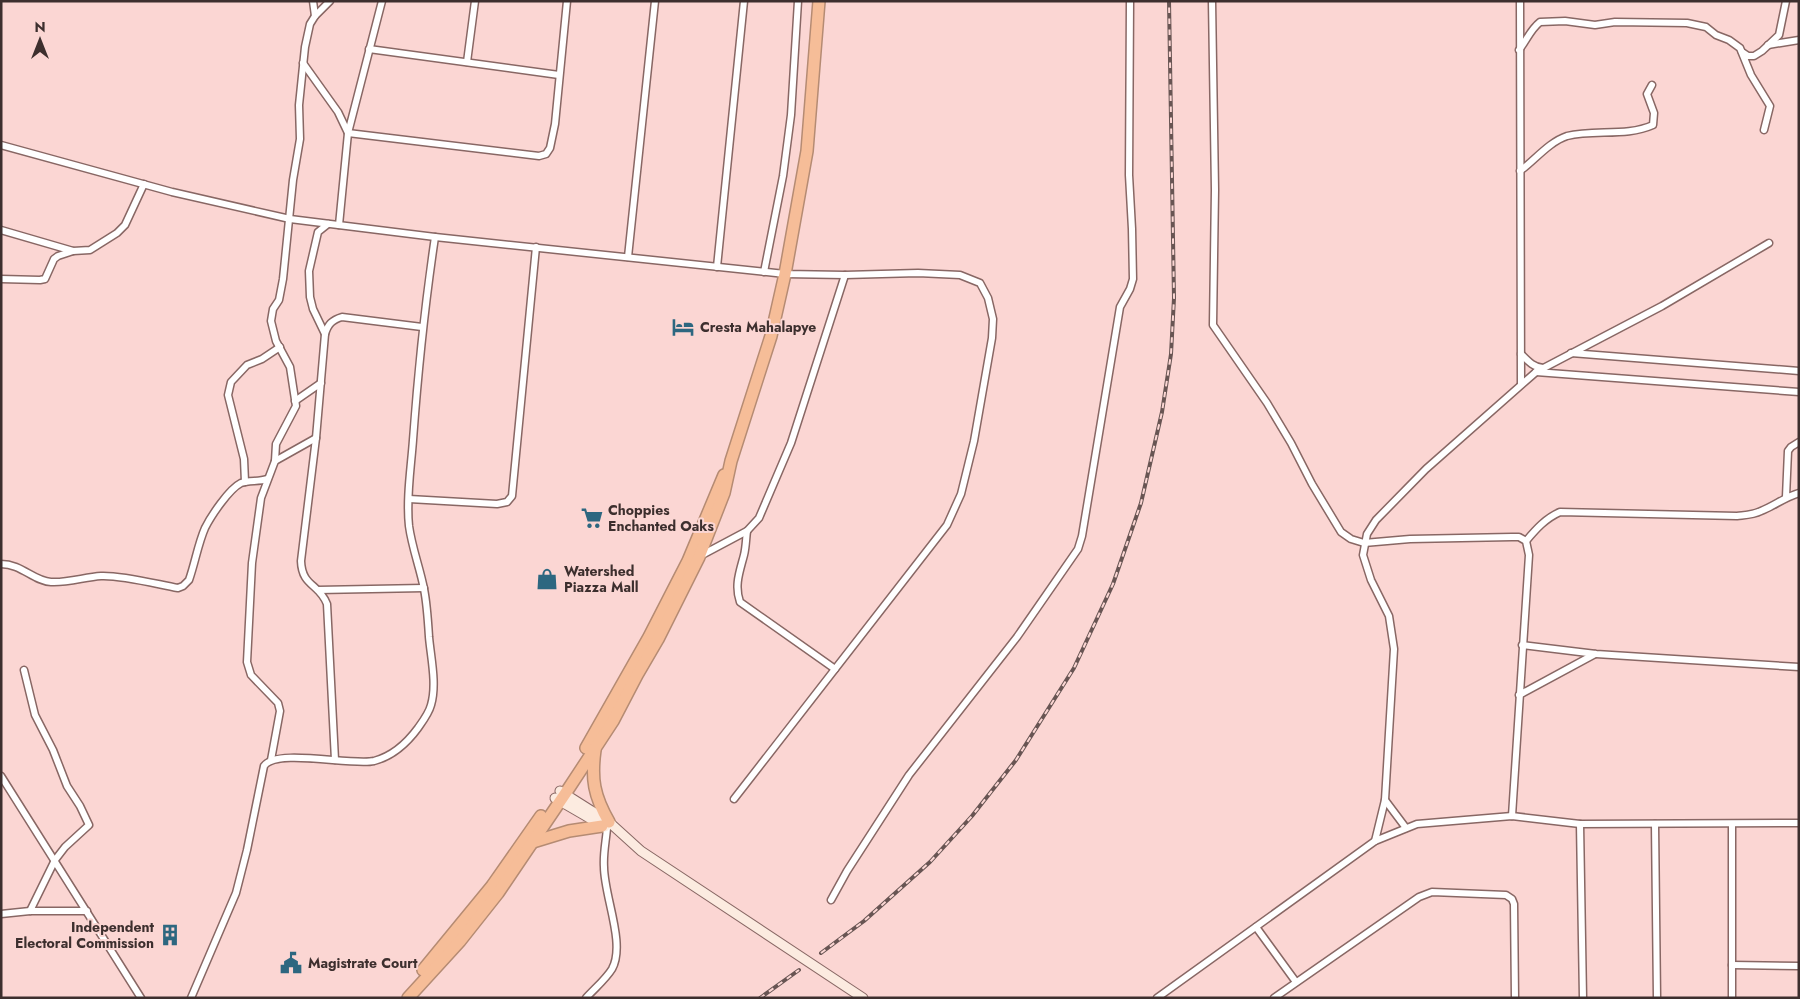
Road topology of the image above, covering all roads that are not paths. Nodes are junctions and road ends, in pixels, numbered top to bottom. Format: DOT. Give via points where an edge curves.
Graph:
graph roads {
  1 [pos="313,1"];
  2 [pos="330,1"];
  3 [pos="382,1"];
  4 [pos="475,1"];
  5 [pos="567,1"];
  6 [pos="655,1"];
  7 [pos="744,1"];
  8 [pos="798,1"];
  9 [pos="819,1"];
  10 [pos="1130,1"];
  11 [pos="1212,1"];
  12 [pos="1520,1"];
  13 [pos="1786,1"];
  14 [pos="315,16"];
  15 [pos="1799,40"];
  16 [pos="1768,46"];
  17 [pos="369,49"];
  18 [pos="1519,50"];
  19 [pos="1741,51"];
  20 [pos="467,62"];
  21 [pos="303,63"];
  22 [pos="559,75"];
  23 [pos="1652,85"];
  24 [pos="1764,130"];
  25 [pos="348,133"];
  26 [pos="1,146"];
  27 [pos="1520,171"];
  28 [pos="144,184"];
  29 [pos="290,220"];
  30 [pos="329,224"];
  31 [pos="339,225"];
  32 [pos="1,230"];
  33 [pos="435,237"];
  34 [pos="1769,243"];
  35 [pos="536,247"];
  36 [pos="74,251"];
  37 [pos="628,257"];
  38 [pos="717,266"];
  39 [pos="764,272"];
  40 [pos="785,274"];
  41 [pos="845,275"];
  42 [pos="1,279"];
  43 [pos="422,327"];
  44 [pos="325,334"];
  45 [pos="280,347"];
  46 [pos="1571,352"];
  47 [pos="1521,354"];
  48 [pos="1543,368"];
  49 [pos="1799,371"];
  50 [pos="1536,372"];
  51 [pos="321,383"];
  52 [pos="1520,384"];
  53 [pos="1799,392"];
  54 [pos="295,401"];
  55 [pos="316,438"];
  56 [pos="1799,442"];
  57 [pos="275,461"];
  58 [pos="267,479"];
  59 [pos="245,482"];
  60 [pos="1799,494"];
  61 [pos="1786,497"];
  62 [pos="409,499"];
  63 [pos="747,530"];
  64 [pos="1526,541"];
  65 [pos="1364,543"];
  66 [pos="693,559"];
  67 [pos="1,564"];
  68 [pos="424,588"];
  69 [pos="318,590"];
  70 [pos="1522,645"];
  71 [pos="1596,654"];
  72 [pos="1799,667"];
  73 [pos="836,669"];
  74 [pos="24,670"];
  75 [pos="1519,695"];
  76 [pos="595,748"];
  77 [pos="272,760"];
  78 [pos="336,760"];
  79 [pos="1,776"];
  80 [pos="560,796"];
  81 [pos="734,799"];
  82 [pos="1385,800"];
  83 [pos="1512,816"];
  84 [pos="1580,824"];
  85 [pos="1655,824"];
  86 [pos="1732,824"];
  87 [pos="1799,824"];
  88 [pos="606,826"];
  89 [pos="1406,828"];
  90 [pos="1375,841"];
  91 [pos="533,842"];
  92 [pos="55,860"];
  93 [pos="831,900"];
  94 [pos="30,911"];
  95 [pos="88,911"];
  96 [pos="1,914"];
  97 [pos="1256,927"];
  98 [pos="1732,965"];
  99 [pos="1799,966"];
  100 [pos="1296,982"];
  101 [pos="141,998"];
  102 [pos="191,998"];
  103 [pos="399,998"];
  104 [pos="408,998"];
  105 [pos="586,998"];
  106 [pos="863,998"];
  107 [pos="1157,998"];
  108 [pos="1274,998"];
  109 [pos="1515,998"];
  110 [pos="1583,998"];
  111 [pos="1657,998"];
  112 [pos="1732,998"];
  1 -- 14 [label="street"];
  2 -- 14 [label="street"];
  3 -- 17 [label="street"];
  4 -- 20 [label="street"];
  5 -- 22 [label="street"];
  6 -- 37 [label="street"];
  7 -- 38 [label="street"];
  8 -- 39 [label="street" via="789,133"];
  9 -- 40 [label="highway" via="807,151"];
  10 -- 93 [label="street" via="1129,175 1133,279 1120,307 1082,536 1078,548 1017,637 909,775"];
  11 -- 65 [label="street" via="1213,325 1267,403 1341,532"];
  12 -- 18 [label="street"];
  13 -- 16 [label="street" via="1778,35"];
  14 -- 21 [label="street" via="310,24"];
  15 -- 16 [label="street"];
  16 -- 19 [label="street" via="1754,56"];
  17 -- 20 [label="street"];
  17 -- 25 [label="street"];
  18 -- 19 [label="street" via="1540,22 1565,21 1595,25 1615,22 1687,23 1706,27"];
  18 -- 27 [label="street"];
  19 -- 24 [label="street" via="1770,106"];
  20 -- 22 [label="street"];
  21 -- 25 [label="street" via="338,112"];
  21 -- 29 [label="street" via="300,139"];
  22 -- 25 [label="street" via="553,136 546,154 539,156"];
  23 -- 27 [label="street" via="1647,94 1654,113 1653,125 1629,131 1567,136"];
  25 -- 31 [label="street"];
  26 -- 28 [label="street"];
  27 -- 47 [label="street"];
  28 -- 29 [label="street"];
  28 -- 36 [label="street" via="130,218 117,233 90,250"];
  29 -- 30 [label="street"];
  29 -- 45 [label="street" via="283,279 271,321"];
  30 -- 31 [label="street"];
  30 -- 44 [label="street" via="318,232 309,272 313,309"];
  31 -- 33 [label="street"];
  32 -- 36 [label="street"];
  33 -- 35 [label="street"];
  33 -- 43 [label="street"];
  34 -- 46 [label="street" via="1662,306"];
  35 -- 37 [label="street"];
  35 -- 62 [label="street" via="512,496 507,502 497,504"];
  36 -- 42 [label="street" via="54,259 45,279"];
  37 -- 38 [label="street"];
  38 -- 39 [label="street"];
  39 -- 40 [label="street"];
  40 -- 41 [label="street"];
  40 -- 66 [label="highway" via="771,336 731,461 717,489"];
  41 -- 63 [label="street" via="791,442 759,518"];
  41 -- 73 [label="street" via="960,275 980,283 993,319 974,441 961,494 947,524"];
  43 -- 44 [label="street" via="342,317 328,325"];
  43 -- 62 [label="street"];
  44 -- 51 [label="street"];
  45 -- 54 [label="street" via="290,367"];
  45 -- 59 [label="street" via="247,365 230,382 228,395 244,460"];
  46 -- 48 [label="street"];
  46 -- 49 [label="street"];
  47 -- 48 [label="street" via="1530,364"];
  47 -- 52 [label="street"];
  48 -- 50 [label="street"];
  50 -- 52 [label="street"];
  50 -- 53 [label="street"];
  51 -- 54 [label="street"];
  51 -- 55 [label="street"];
  52 -- 65 [label="street" via="1426,469 1376,520"];
  54 -- 57 [label="street" via="295,410 276,444"];
  55 -- 57 [label="street"];
  55 -- 69 [label="street" via="301,572 306,581"];
  56 -- 61 [label="street" via="1788,451"];
  57 -- 58 [label="street"];
  58 -- 59 [label="street"];
  58 -- 77 [label="street" via="255,531 247,662 251,674 278,703 280,711"];
  59 -- 67 [label="street" via="238,484 226,497 205,528 189,580 184,586 178,588 102,576 43,581 11,564"];
  60 -- 61 [label="street"];
  61 -- 64 [label="street" via="1762,511 1737,516 1560,512 1552,515"];
  62 -- 68 [label="street" via="413,550"];
  63 -- 66 [label="street"];
  63 -- 73 [label="street" via="745,553 737,579 740,602"];
  64 -- 65 [label="street" via="1512,537"];
  64 -- 70 [label="street" via="1529,555"];
  65 -- 82 [label="street" via="1371,580 1389,616 1394,649"];
  66 -- 76 [label="highway" via="658,639"];
  66 -- 80 [label="highway"];
  68 -- 69 [label="street"];
  68 -- 78 [label="street" via="433,682 427,715 404,745 388,756 364,763"];
  69 -- 78 [label="street" via="327,604"];
  70 -- 71 [label="street"];
  70 -- 75 [label="street"];
  71 -- 72 [label="street"];
  71 -- 75 [label="street"];
  73 -- 81 [label="street"];
  74 -- 92 [label="street" via="35,715 67,786 89,825"];
  75 -- 83 [label="street"];
  76 -- 80 [label="highway"];
  76 -- 88 [label="highway" via="595,792"];
  77 -- 78 [label="street"];
  77 -- 102 [label="street" via="264,766 236,893"];
  79 -- 92 [label="street"];
  80 -- 88 [label="main road"];
  80 -- 91 [label="highway"];
  80 -- 103 [label="highway" via="492,886"];
  82 -- 89 [label="street"];
  82 -- 90 [label="street"];
  83 -- 84 [label="street"];
  83 -- 89 [label="street" via="1417,824"];
  84 -- 85 [label="street"];
  84 -- 110 [label="street"];
  85 -- 86 [label="street"];
  85 -- 111 [label="street"];
  86 -- 87 [label="street"];
  86 -- 98 [label="street"];
  88 -- 91 [label="highway" via="556,834"];
  88 -- 105 [label="street" via="604,867 614,922 616,958 612,970"];
  88 -- 106 [label="main road"];
  89 -- 90 [label="street"];
  90 -- 97 [label="street"];
  91 -- 104 [label="highway" via="460,941"];
  92 -- 94 [label="street"];
  92 -- 95 [label="street"];
  94 -- 95 [label="street"];
  94 -- 96 [label="street"];
  95 -- 101 [label="street"];
  97 -- 100 [label="street"];
  97 -- 107 [label="street"];
  98 -- 99 [label="street"];
  98 -- 112 [label="street"];
  100 -- 108 [label="street"];
  100 -- 109 [label="street" via="1425,894 1506,896 1514,904"];
}
